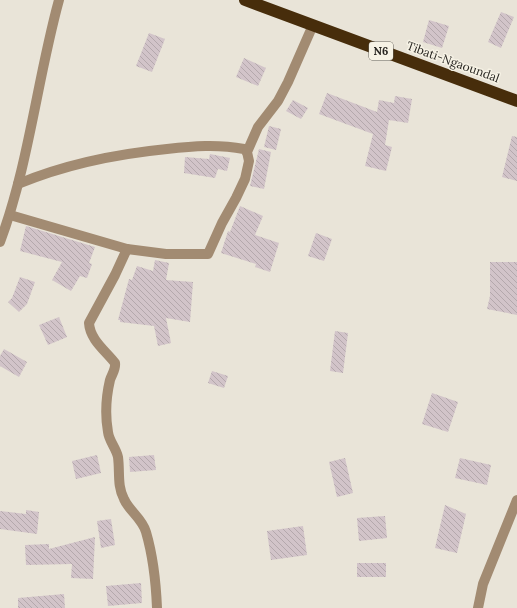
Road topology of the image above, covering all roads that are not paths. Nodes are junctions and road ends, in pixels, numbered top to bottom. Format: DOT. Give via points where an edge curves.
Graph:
graph roads {
  1 [pos="59,0"];
  2 [pos="245,0"];
  3 [pos="313,25"];
  4 [pos="517,101"];
  5 [pos="247,152"];
  6 [pos="18,184"];
  7 [pos="10,215"];
  8 [pos="0,242"];
  9 [pos="127,249"];
  10 [pos="517,500"];
  11 [pos="157,608"];
  12 [pos="478,608"];
  1 -- 6 [label="street"];
  2 -- 3 [label="highway, Tibati-Ngaoundal / N6"];
  3 -- 4 [label="highway, Tibati-Ngaoundal / N6"];
  3 -- 5 [label="street" via="288,82 278,101 258,127"];
  5 -- 6 [label="street" via="244,149 216,145 136,152 65,167"];
  5 -- 9 [label="street" via="249,161 244,179 208,254 166,254"];
  6 -- 7 [label="street"];
  7 -- 8 [label="street"];
  7 -- 9 [label="street"];
  9 -- 11 [label="street" via="89,323 89,328 97,342 116,363 107,396 108,434 118,458 120,490 124,501 134,511 146,531"];
  10 -- 12 [label="street" via="483,584"];
}
